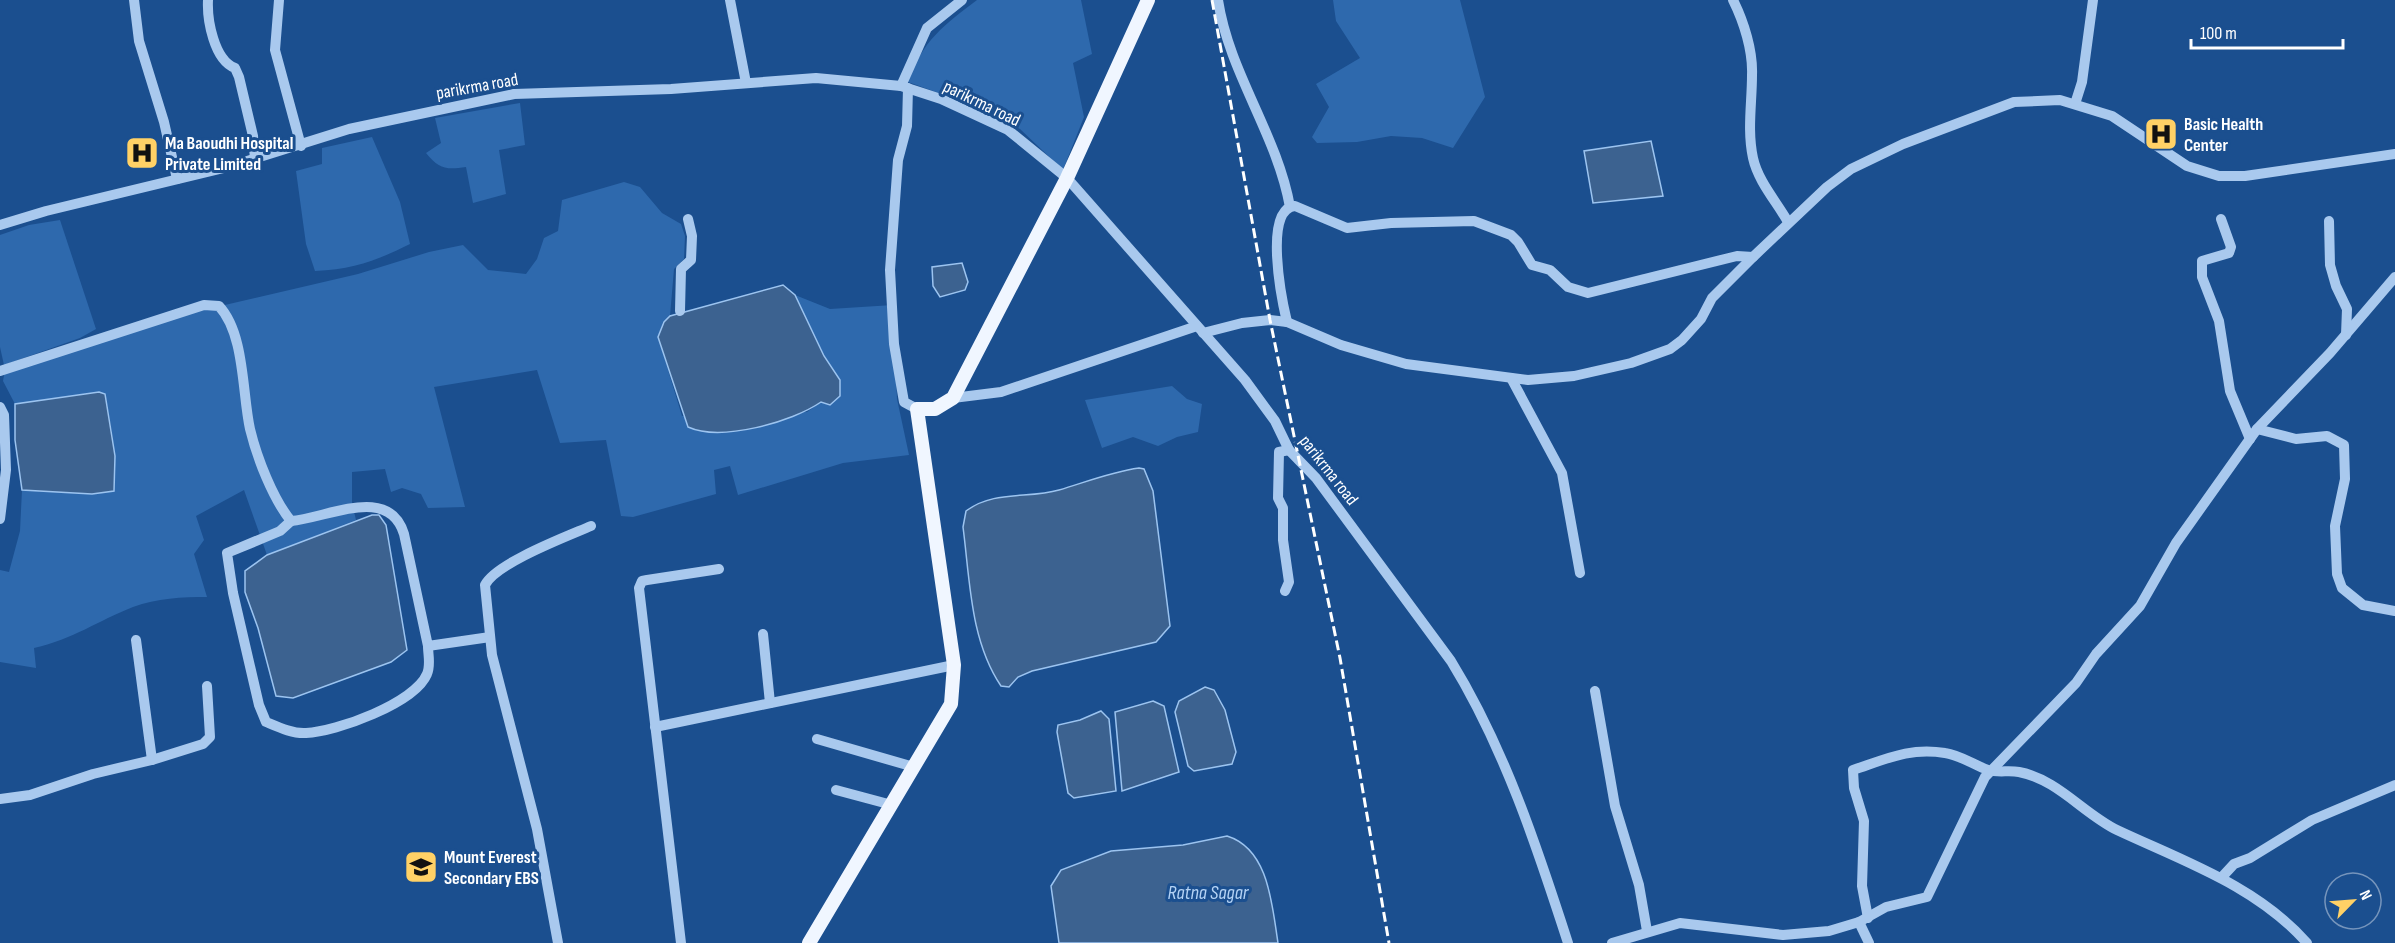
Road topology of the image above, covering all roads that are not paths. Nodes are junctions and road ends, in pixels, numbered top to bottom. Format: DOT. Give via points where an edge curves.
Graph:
graph roads {
  1 [pos="134,0"];
  2 [pos="208,0"];
  3 [pos="279,0"];
  4 [pos="730,0"];
  5 [pos="962,0"];
  6 [pos="1148,0"];
  7 [pos="1218,0"];
  8 [pos="1733,0"];
  9 [pos="2093,0"];
  10 [pos="746,83"];
  11 [pos="904,87"];
  12 [pos="2075,104"];
  13 [pos="301,146"];
  14 [pos="2395,154"];
  15 [pos="255,159"];
  16 [pos="1067,178"];
  17 [pos="177,179"];
  18 [pos="1290,207"];
  19 [pos="688,219"];
  20 [pos="2221,219"];
  21 [pos="2329,221"];
  22 [pos="1788,222"];
  23 [pos="0,225"];
  24 [pos="1753,257"];
  25 [pos="2395,277"];
  26 [pos="680,311"];
  27 [pos="1287,322"];
  28 [pos="1200,329"];
  29 [pos="2346,335"];
  30 [pos="0,370"];
  31 [pos="1511,378"];
  32 [pos="953,398"];
  33 [pos="0,407"];
  34 [pos="917,409"];
  35 [pos="2257,429"];
  36 [pos="2250,439"];
  37 [pos="1289,450"];
  38 [pos="0,519"];
  39 [pos="291,521"];
  40 [pos="591,526"];
  41 [pos="719,569"];
  42 [pos="1580,573"];
  43 [pos="1286,591"];
  44 [pos="2395,610"];
  45 [pos="763,634"];
  46 [pos="490,637"];
  47 [pos="136,640"];
  48 [pos="428,646"];
  49 [pos="954,665"];
  50 [pos="207,686"];
  51 [pos="1595,691"];
  52 [pos="770,703"];
  53 [pos="655,727"];
  54 [pos="817,739"];
  55 [pos="152,760"];
  56 [pos="914,766"];
  57 [pos="1990,771"];
  58 [pos="2395,785"];
  59 [pos="836,790"];
  60 [pos="0,799"];
  61 [pos="892,805"];
  62 [pos="2222,877"];
  63 [pos="1863,920"];
  64 [pos="1647,931"];
  65 [pos="558,943"];
  66 [pos="681,943"];
  67 [pos="809,943"];
  68 [pos="1568,943"];
  69 [pos="1611,943"];
  70 [pos="1869,943"];
  71 [pos="2307,943"];
  1 -- 17 [label="street" via="139,41"];
  2 -- 15 [label="street" via="212,31 221,55 229,66 236,68 239,77"];
  3 -- 13 [label="street" via="275,50"];
  4 -- 10 [label="street"];
  5 -- 11 [label="street" via="927,28"];
  6 -- 16 [label="main road"];
  7 -- 18 [label="street" via="1224,37 1278,165"];
  8 -- 22 [label="street" via="1741,15 1753,72 1749,121 1756,170"];
  9 -- 12 [label="street" via="2082,82"];
  10 -- 11 [label="street, parikrma road" via="816,78"];
  10 -- 13 [label="street, parikrma road" via="514,94 349,129"];
  11 -- 16 [label="street, parikrma road" via="941,99 1008,130"];
  11 -- 34 [label="street" via="907,126 898,160 890,270 904,402"];
  12 -- 14 [label="street" via="2112,116 2187,166 2219,176 2245,176"];
  12 -- 22 [label="street" via="2044,99 2014,102 1903,144 1851,169"];
  13 -- 15 [label="street, parikrma road"];
  15 -- 17 [label="street, parikrma road"];
  16 -- 28 [label="street, parikrma road"];
  16 -- 32 [label="main road"];
  17 -- 23 [label="street, parikrma road"];
  18 -- 24 [label="street" via="1347,228 1464,219 1489,225 1518,242 1532,265 1550,270 1568,287 1588,293 1737,256"];
  18 -- 27 [label="street" via="1279,223 1277,246"];
  19 -- 26 [label="street" via="691,260 681,269"];
  20 -- 36 [label="street" via="2231,247 2229,253 2202,261 2202,277 2218,321 2230,391"];
  21 -- 29 [label="street" via="2330,265 2347,309"];
  22 -- 24 [label="street"];
  24 -- 31 [label="street" via="1712,298 1692,330 1670,349 1574,376"];
  25 -- 29 [label="street"];
  27 -- 28 [label="street" via="1270,320"];
  27 -- 31 [label="street" via="1341,345 1406,364"];
  28 -- 32 [label="street" via="1001,392"];
  28 -- 37 [label="street, parikrma road" via="1245,380 1275,421"];
  29 -- 35 [label="street"];
  30 -- 39 [label="street" via="204,305 219,306 239,354 251,431 276,501"];
  31 -- 42 [label="street" via="1562,473"];
  32 -- 34 [label="main road" via="935,409"];
  33 -- 38 [label="street" via="4,415 6,470"];
  34 -- 49 [label="main road"];
  35 -- 36 [label="street"];
  35 -- 44 [label="street" via="2296,439 2327,436 2344,445 2345,479 2335,526 2337,574 2342,588 2363,605"];
  36 -- 57 [label="street" via="2176,543 2140,606 2096,654 2076,683"];
  37 -- 43 [label="street" via="1279,452 1278,469 1289,582"];
  37 -- 68 [label="street, parikrma road" via="1316,478 1470,692 1528,826"];
  39 -- 48 [label="street" via="379,506 398,518"];
  39 -- 48 [label="street" via="280,531 227,553 233,593 266,722 304,734 330,730 379,711 423,680 429,667"];
  40 -- 46 [label="street" via="536,550 488,580"];
  41 -- 53 [label="street" via="640,583"];
  45 -- 52 [label="street"];
  46 -- 48 [label="street"];
  46 -- 65 [label="street" via="537,829"];
  47 -- 55 [label="street"];
  49 -- 52 [label="street"];
  49 -- 56 [label="main road" via="951,704"];
  50 -- 55 [label="street" via="207,742"];
  51 -- 64 [label="street" via="1615,806 1640,885"];
  52 -- 53 [label="street"];
  53 -- 66 [label="street"];
  54 -- 56 [label="street"];
  55 -- 60 [label="street" via="30,795"];
  56 -- 61 [label="main road"];
  57 -- 62 [label="street" via="2020,772 2039,780 2116,829"];
  57 -- 63 [label="street" via="1927,897 1886,907"];
  57 -- 63 [label="street" via="1948,753 1910,751 1853,770 1864,821"];
  58 -- 62 [label="street" via="2312,820 2229,867"];
  59 -- 61 [label="street"];
  61 -- 67 [label="main road"];
  62 -- 71 [label="street"];
  63 -- 64 [label="street" via="1829,931 1783,935 1680,923"];
  63 -- 70 [label="street"];
  64 -- 69 [label="street"];
}
